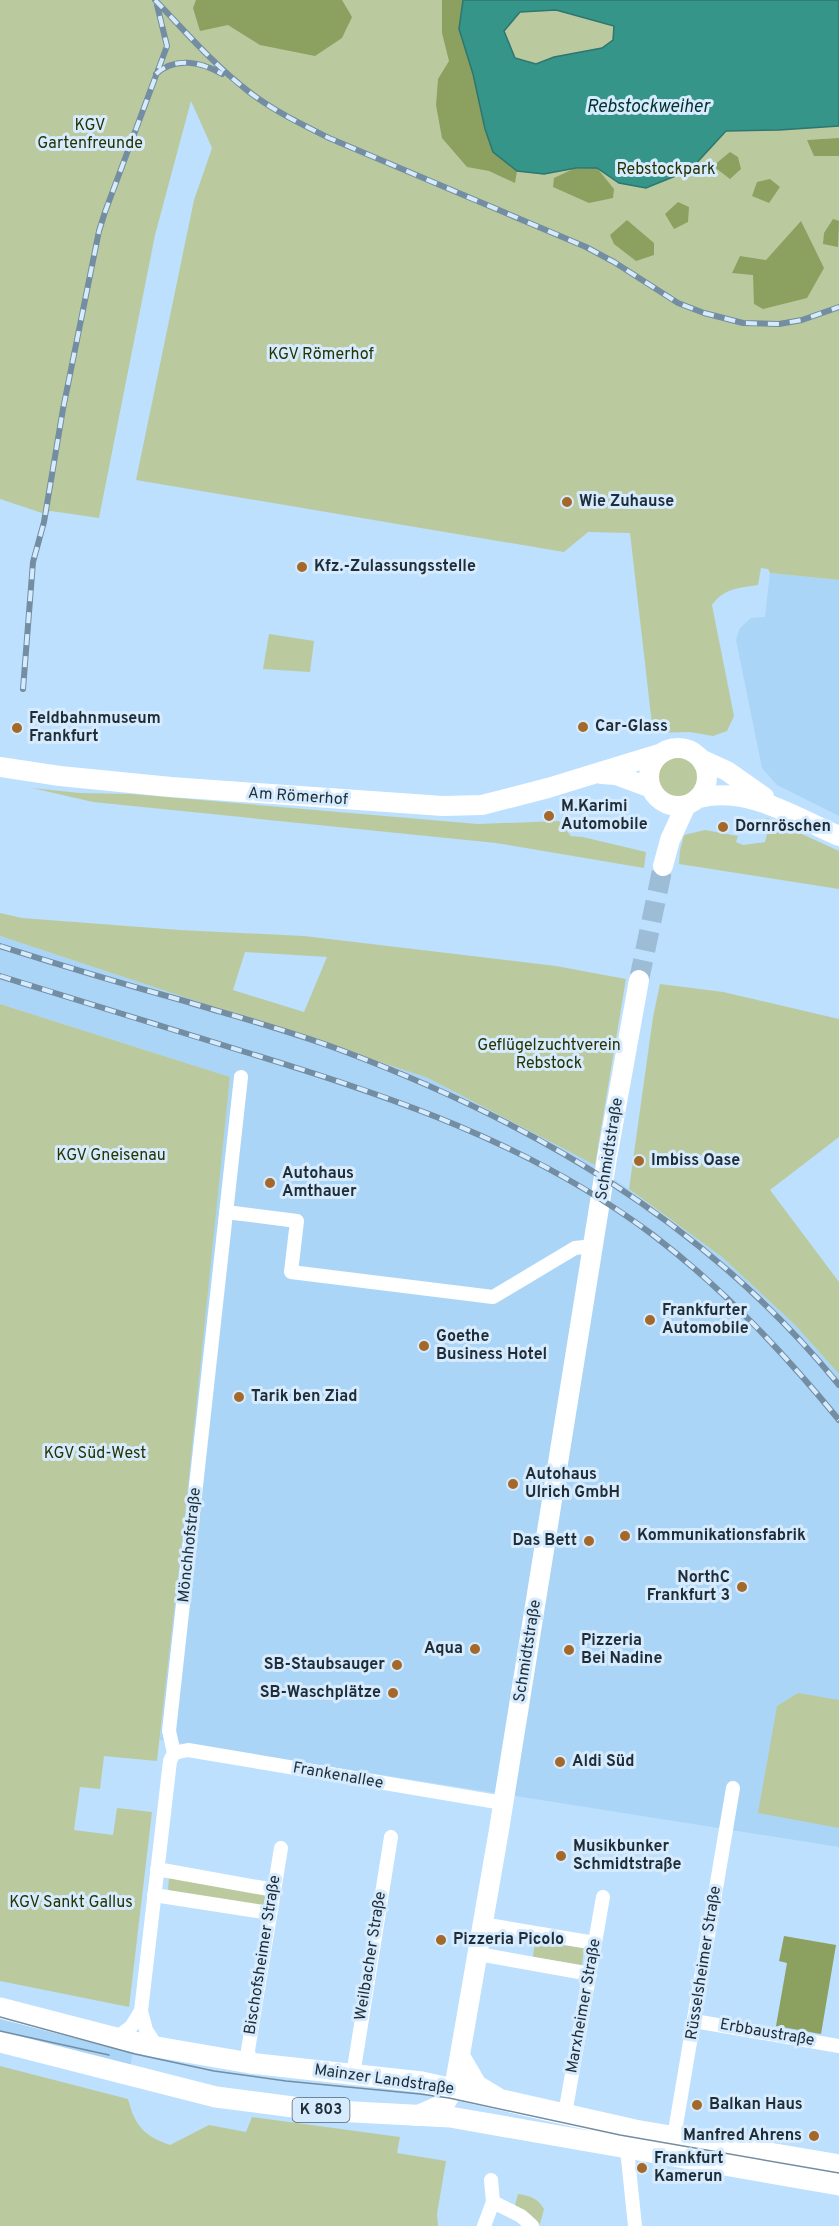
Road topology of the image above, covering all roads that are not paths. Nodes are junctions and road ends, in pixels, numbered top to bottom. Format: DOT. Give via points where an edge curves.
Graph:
graph roads {
  1 [pos="659,754"];
  2 [pos="703,760"];
  3 [pos="0,767"];
  4 [pos="592,774"];
  5 [pos="654,793"];
  6 [pos="692,802"];
  7 [pos="783,811"];
  8 [pos="839,836"];
  9 [pos="639,980"];
  10 [pos="241,1077"];
  11 [pos="226,1212"];
  12 [pos="593,1246"];
  13 [pos="174,1753"];
  14 [pos="733,1788"];
  15 [pos="503,1803"];
  16 [pos="391,1837"];
  17 [pos="281,1848"];
  18 [pos="158,1869"];
  19 [pos="274,1890"];
  20 [pos="154,1896"];
  21 [pos="603,1897"];
  22 [pos="270,1913"];
  23 [pos="483,1924"];
  24 [pos="595,1942"];
  25 [pos="478,1954"];
  26 [pos="590,1974"];
  27 [pos="0,2008"];
  28 [pos="141,2011"];
  29 [pos="694,2021"];
  30 [pos="116,2038"];
  31 [pos="0,2042"];
  32 [pos="839,2046"];
  33 [pos="157,2047"];
  34 [pos="460,2056"];
  35 [pos="250,2063"];
  36 [pos="353,2075"];
  37 [pos="454,2089"];
  38 [pos="501,2100"];
  39 [pos="565,2114"];
  40 [pos="416,2116"];
  41 [pos="487,2124"];
  42 [pos="674,2137"];
  43 [pos="627,2149"];
  44 [pos="839,2165"];
  45 [pos="491,2180"];
  46 [pos="839,2185"];
  47 [pos="493,2202"];
  48 [pos="484,2226"];
  49 [pos="532,2226"];
  50 [pos="635,2226"];
  1 -- 2 [label="main road" via="680,747"];
  1 -- 4 [label="main road, Am Römerhof"];
  1 -- 5 [label="main road" via="649,770"];
  2 -- 6 [label="main road" via="708,774 705,790"];
  2 -- 7 [label="main road" via="727,771"];
  3 -- 4 [label="main road, Am Römerhof" via="171,787 443,806 482,805"];
  4 -- 5 [label="main road, Am Römerhof" via="616,775"];
  5 -- 6 [label="main road" via="666,804"];
  5 -- 6 [label="main road" via="663,835 663,865 673,831"];
  6 -- 7 [label="main road" via="732,794"];
  7 -- 8 [label="main road"];
  9 -- 12 [label="main road, Schmidtstraße"];
  10 -- 11 [label="street, Mönchhofstraße"];
  11 -- 12 [label="street" via="297,1221 291,1272 493,1297 575,1248"];
  11 -- 13 [label="street, Mönchhofstraße" via="170,1725"];
  12 -- 15 [label="main road, Schmidtstraße"];
  13 -- 15 [label="street, Frankenallee" via="188,1750"];
  13 -- 18 [label="street, Mönchhofstraße"];
  14 -- 29 [label="street, Rüsselsheimer Straße"];
  15 -- 23 [label="main road, Schmidtstraße"];
  16 -- 36 [label="street, Weilbacher Straße"];
  17 -- 19 [label="street, Bischofsheimer Straße"];
  18 -- 19 [label="street"];
  18 -- 20 [label="street, Mönchhofstraße"];
  19 -- 22 [label="street, Bischofsheimer Straße"];
  20 -- 22 [label="street"];
  20 -- 28 [label="street, Mönchhofstraße"];
  21 -- 24 [label="street, Marxheimer Straße"];
  22 -- 35 [label="street, Bischofsheimer Straße" via="248,2050"];
  23 -- 24 [label="street"];
  23 -- 25 [label="main road, Schmidtstraße"];
  24 -- 26 [label="street, Marxheimer Straße"];
  25 -- 26 [label="street"];
  25 -- 34 [label="main road, Schmidtstraße"];
  26 -- 39 [label="street, Marxheimer Straße"];
  27 -- 30 [label="main road, Mainzer Landstraße"];
  28 -- 30 [label="street" via="132,2027"];
  28 -- 33 [label="street, Mönchhofstraße" via="146,2030"];
  29 -- 32 [label="street, Erbbaustraße"];
  29 -- 42 [label="street, Rüsselsheimer Straße"];
  30 -- 33 [label="main road, Mainzer Landstraße"];
  31 -- 40 [label="main road, Mainzer Landstraße / K 803" via="216,2097 316,2110"];
  33 -- 35 [label="main road, Mainzer Landstraße"];
  34 -- 37 [label="main road, Schmidtstraße"];
  34 -- 38 [label="main road" via="477,2085"];
  35 -- 36 [label="main road, Mainzer Landstraße"];
  36 -- 37 [label="main road, Mainzer Landstraße"];
  37 -- 38 [label="main road, Mainzer Landstraße"];
  37 -- 40 [label="main road" via="445,2103"];
  37 -- 41 [label="main road" via="466,2113"];
  38 -- 39 [label="main road, Mainzer Landstraße"];
  39 -- 42 [label="main road, Mainzer Landstraße"];
  40 -- 41 [label="main road, Mainzer Landstraße"];
  41 -- 43 [label="main road, Mainzer Landstraße"];
  42 -- 44 [label="main road, Mainzer Landstraße"];
  43 -- 46 [label="main road, Mainzer Landstraße"];
  43 -- 50 [label="street"];
  45 -- 47 [label="street"];
  47 -- 48 [label="street"];
  47 -- 49 [label="street"];
}
